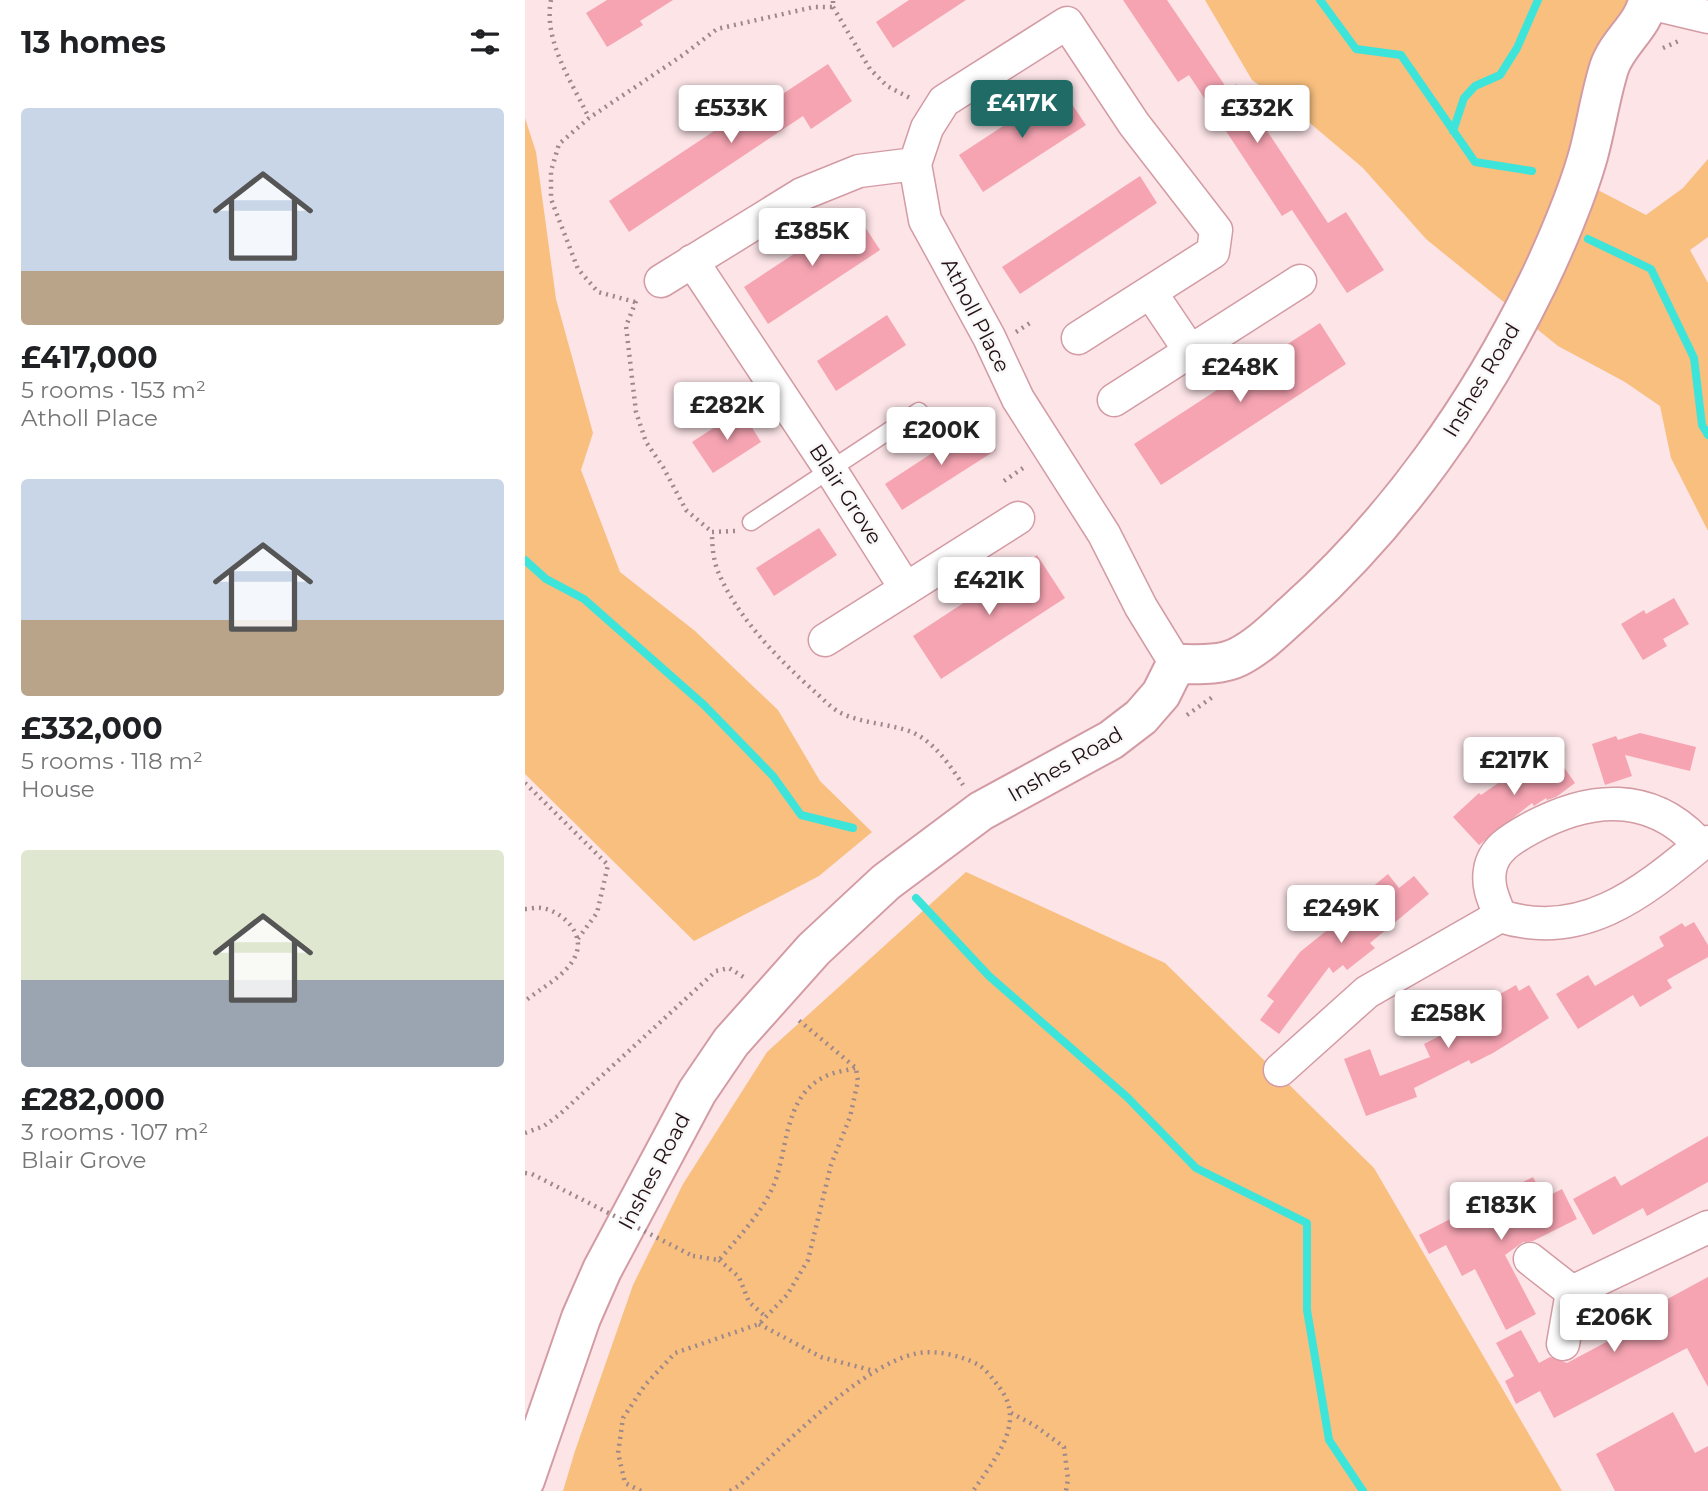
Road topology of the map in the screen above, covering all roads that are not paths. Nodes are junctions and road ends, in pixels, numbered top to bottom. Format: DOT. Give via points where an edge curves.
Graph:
graph roads {
  1 [pos="1649,1"];
  2 [pos="1708,17"];
  3 [pos="915,164"];
  4 [pos="692,261"];
  5 [pos="1300,281"];
  6 [pos="653,288"];
  7 [pos="1151,293"];
  8 [pos="1077,338"];
  9 [pos="1190,351"];
  10 [pos="1114,400"];
  11 [pos="919,411"];
  12 [pos="830,469"];
  13 [pos="1018,518"];
  14 [pos="751,522"];
  15 [pos="905,589"];
  16 [pos="825,640"];
  17 [pos="1176,664"];
  18 [pos="1704,843"];
  19 [pos="1500,916"];
  20 [pos="1280,1070"];
  21 [pos="1708,1227"];
  22 [pos="1530,1259"];
  23 [pos="1572,1292"];
  24 [pos="1563,1344"];
  25 [pos="525,1480"];
  1 -- 2 [label="street"];
  1 -- 17 [label="street, Inshes Road" via="1615,52 1587,158 1537,283 1432,460 1375,533 1259,644 1237,658"];
  3 -- 4 [label="street" via="859,171 803,194"];
  3 -- 7 [label="street, Atholl Place" via="933,103 1067,23 1133,124 1216,230 1213,252"];
  3 -- 17 [label="street, Atholl Place" via="925,220 1018,399 1104,534"];
  4 -- 6 [label="street"];
  4 -- 12 [label="street, Blair Grove"];
  5 -- 9 [label="street"];
  7 -- 8 [label="street"];
  7 -- 9 [label="street"];
  9 -- 10 [label="street"];
  11 -- 12 [label="lane"];
  12 -- 14 [label="lane"];
  12 -- 15 [label="street, Blair Grove"];
  13 -- 15 [label="street"];
  15 -- 16 [label="street"];
  17 -- 25 [label="street, Inshes Road" via="1161,694 1111,740 981,811 886,882 814,949 731,1042 697,1092 602,1270"];
  18 -- 19 [label="street" via="1651,886 1614,908 1557,924 1524,924"];
  18 -- 19 [label="street" via="1672,819 1616,802 1550,817 1505,842 1490,867 1490,891"];
  19 -- 20 [label="street" via="1367,992"];
  21 -- 23 [label="street"];
  22 -- 23 [label="street"];
  23 -- 24 [label="street"];
}
